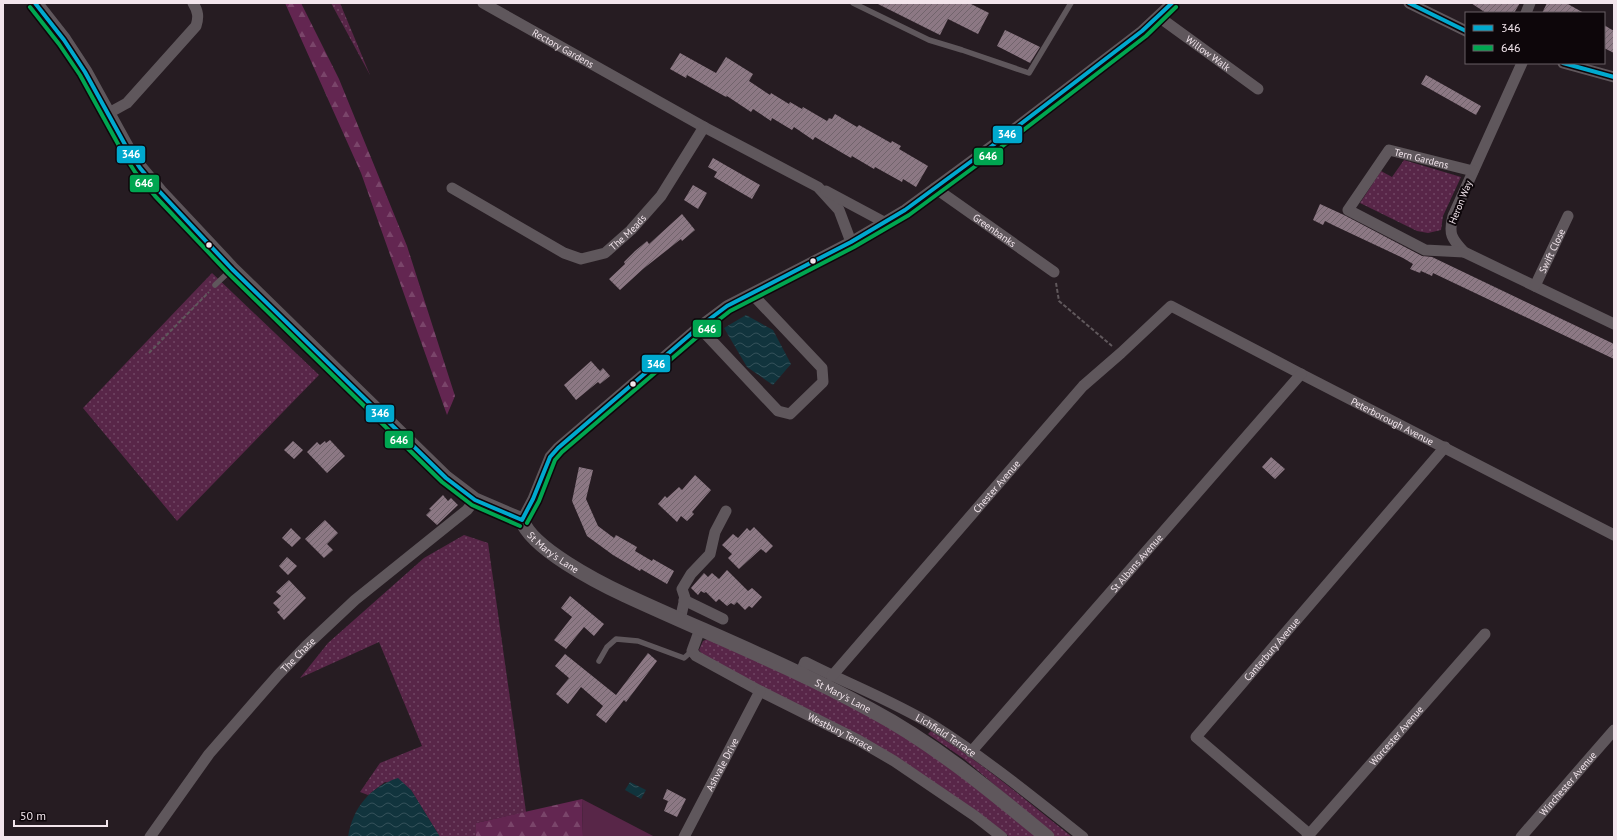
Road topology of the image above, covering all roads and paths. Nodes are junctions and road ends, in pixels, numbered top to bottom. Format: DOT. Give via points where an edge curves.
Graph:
graph roads {
  1 [pos="35,3"];
  2 [pos="194,3"];
  3 [pos="483,3"];
  4 [pos="853,3"];
  5 [pos="1071,3"];
  6 [pos="1172,3"];
  7 [pos="1409,3"];
  8 [pos="1159,17"];
  9 [pos="1465,31"];
  10 [pos="1522,64"];
  11 [pos="1567,64"];
  12 [pos="1614,77"];
  13 [pos="1258,89"];
  14 [pos="107,114"];
  15 [pos="704,127"];
  16 [pos="1473,171"];
  17 [pos="818,187"];
  18 [pos="452,188"];
  19 [pos="935,188"];
  20 [pos="1568,216"];
  21 [pos="884,222"];
  22 [pos="851,242"];
  23 [pos="1464,252"];
  24 [pos="232,269"];
  25 [pos="1054,272"];
  26 [pos="215,285"];
  27 [pos="1535,286"];
  28 [pos="752,294"];
  29 [pos="1171,306"];
  30 [pos="1614,324"];
  31 [pos="699,327"];
  32 [pos="1121,353"];
  33 [pos="149,354"];
  34 [pos="1301,374"];
  35 [pos="1445,447"];
  36 [pos="475,500"];
  37 [pos="726,511"];
  38 [pos="522,520"];
  39 [pos="1614,535"];
  40 [pos="684,600"];
  41 [pos="723,619"];
  42 [pos="680,620"];
  43 [pos="700,629"];
  44 [pos="1485,634"];
  45 [pos="692,652"];
  46 [pos="599,661"];
  47 [pos="800,674"];
  48 [pos="832,676"];
  49 [pos="760,691"];
  50 [pos="1614,730"];
  51 [pos="971,752"];
  52 [pos="1308,836"];
  53 [pos="150,837"];
  54 [pos="684,837"];
  55 [pos="1002,837"];
  56 [pos="1047,837"];
  57 [pos="1083,837"];
  58 [pos="1521,837"];
  1 -- 14 [label="main road, St Mary's Lane" via="85,72"];
  2 -- 14 [label="street" via="199,18 196,26 128,103"];
  3 -- 15 [label="street, Rectory Gardens"];
  4 -- 5 [label="lane" via="929,40 1028,73"];
  6 -- 8 [label="street"];
  7 -- 9 [label="street"];
  8 -- 13 [label="street, Willow Walk"];
  8 -- 19 [label="street"];
  10 -- 16 [label="street, Heron Way"];
  11 -- 12 [label="street"];
  14 -- 24 [label="main road, St Mary's Lane" via="140,168"];
  15 -- 17 [label="street, Rectory Gardens"];
  15 -- 18 [label="street, The Meads" via="661,196 631,230 605,253 581,260 564,253"];
  16 -- 23 [label="street, Heron Way" via="1450,228 1454,242"];
  16 -- 23 [label="street, Tern Gardens" via="1389,150 1348,210 1425,250"];
  17 -- 21 [label="street"];
  17 -- 22 [label="street, Rectory Gardens" via="839,210"];
  19 -- 21 [label="street"];
  19 -- 25 [label="street, Greenbanks"];
  20 -- 27 [label="street, Swift Close"];
  21 -- 22 [label="street"];
  22 -- 28 [label="street"];
  23 -- 27 [label="street, Heron Way"];
  24 -- 26 [label="lane"];
  24 -- 36 [label="main road, St Mary's Lane" via="446,478"];
  25 -- 32 [label="path" via="1059,301"];
  26 -- 33 [label="path"];
  27 -- 30 [label="street, Heron Way"];
  28 -- 31 [label="street" via="727,306"];
  28 -- 31 [label="street" via="822,368 823,382 790,414 778,411"];
  29 -- 32 [label="street, Chester Avenue"];
  29 -- 34 [label="street, Peterborough Avenue"];
  31 -- 38 [label="street" via="558,448 550,458"];
  32 -- 48 [label="street, Chester Avenue" via="1083,386"];
  34 -- 35 [label="street, Peterborough Avenue"];
  34 -- 51 [label="street, St Albans Avenue"];
  35 -- 39 [label="street, Peterborough Avenue"];
  35 -- 52 [label="street, Canterbury Avenue" via="1196,737"];
  36 -- 38 [label="main road, St Mary's Lane"];
  36 -- 53 [label="street, The Chase" via="467,510 355,600 278,675 209,754"];
  37 -- 40 [label="street" via="715,532 710,554 691,574 682,589"];
  38 -- 42 [label="main road, St Mary's Lane" via="524,528 533,537 578,570"];
  40 -- 41 [label="street"];
  40 -- 42 [label="street"];
  42 -- 43 [label="main road, St Mary's Lane"];
  43 -- 45 [label="street"];
  43 -- 47 [label="main road, St Mary's Lane"];
  44 -- 52 [label="street, Worcester Avenue"];
  45 -- 46 [label="lane" via="684,658 638,640 616,639 607,647"];
  45 -- 49 [label="street, Westbury Terrace" via="700,659"];
  47 -- 48 [label="street, Lichfield Terrace" via="805,662"];
  47 -- 56 [label="main road, St Mary's Lane" via="872,710 928,744"];
  48 -- 51 [label="street, Lichfield Terrace" via="904,710"];
  49 -- 54 [label="street, Ashvale Drive"];
  49 -- 55 [label="street, Westbury Terrace" via="894,761"];
  50 -- 58 [label="street, Winchester Avenue"];
  51 -- 57 [label="street, Lichfield Terrace"];
}
